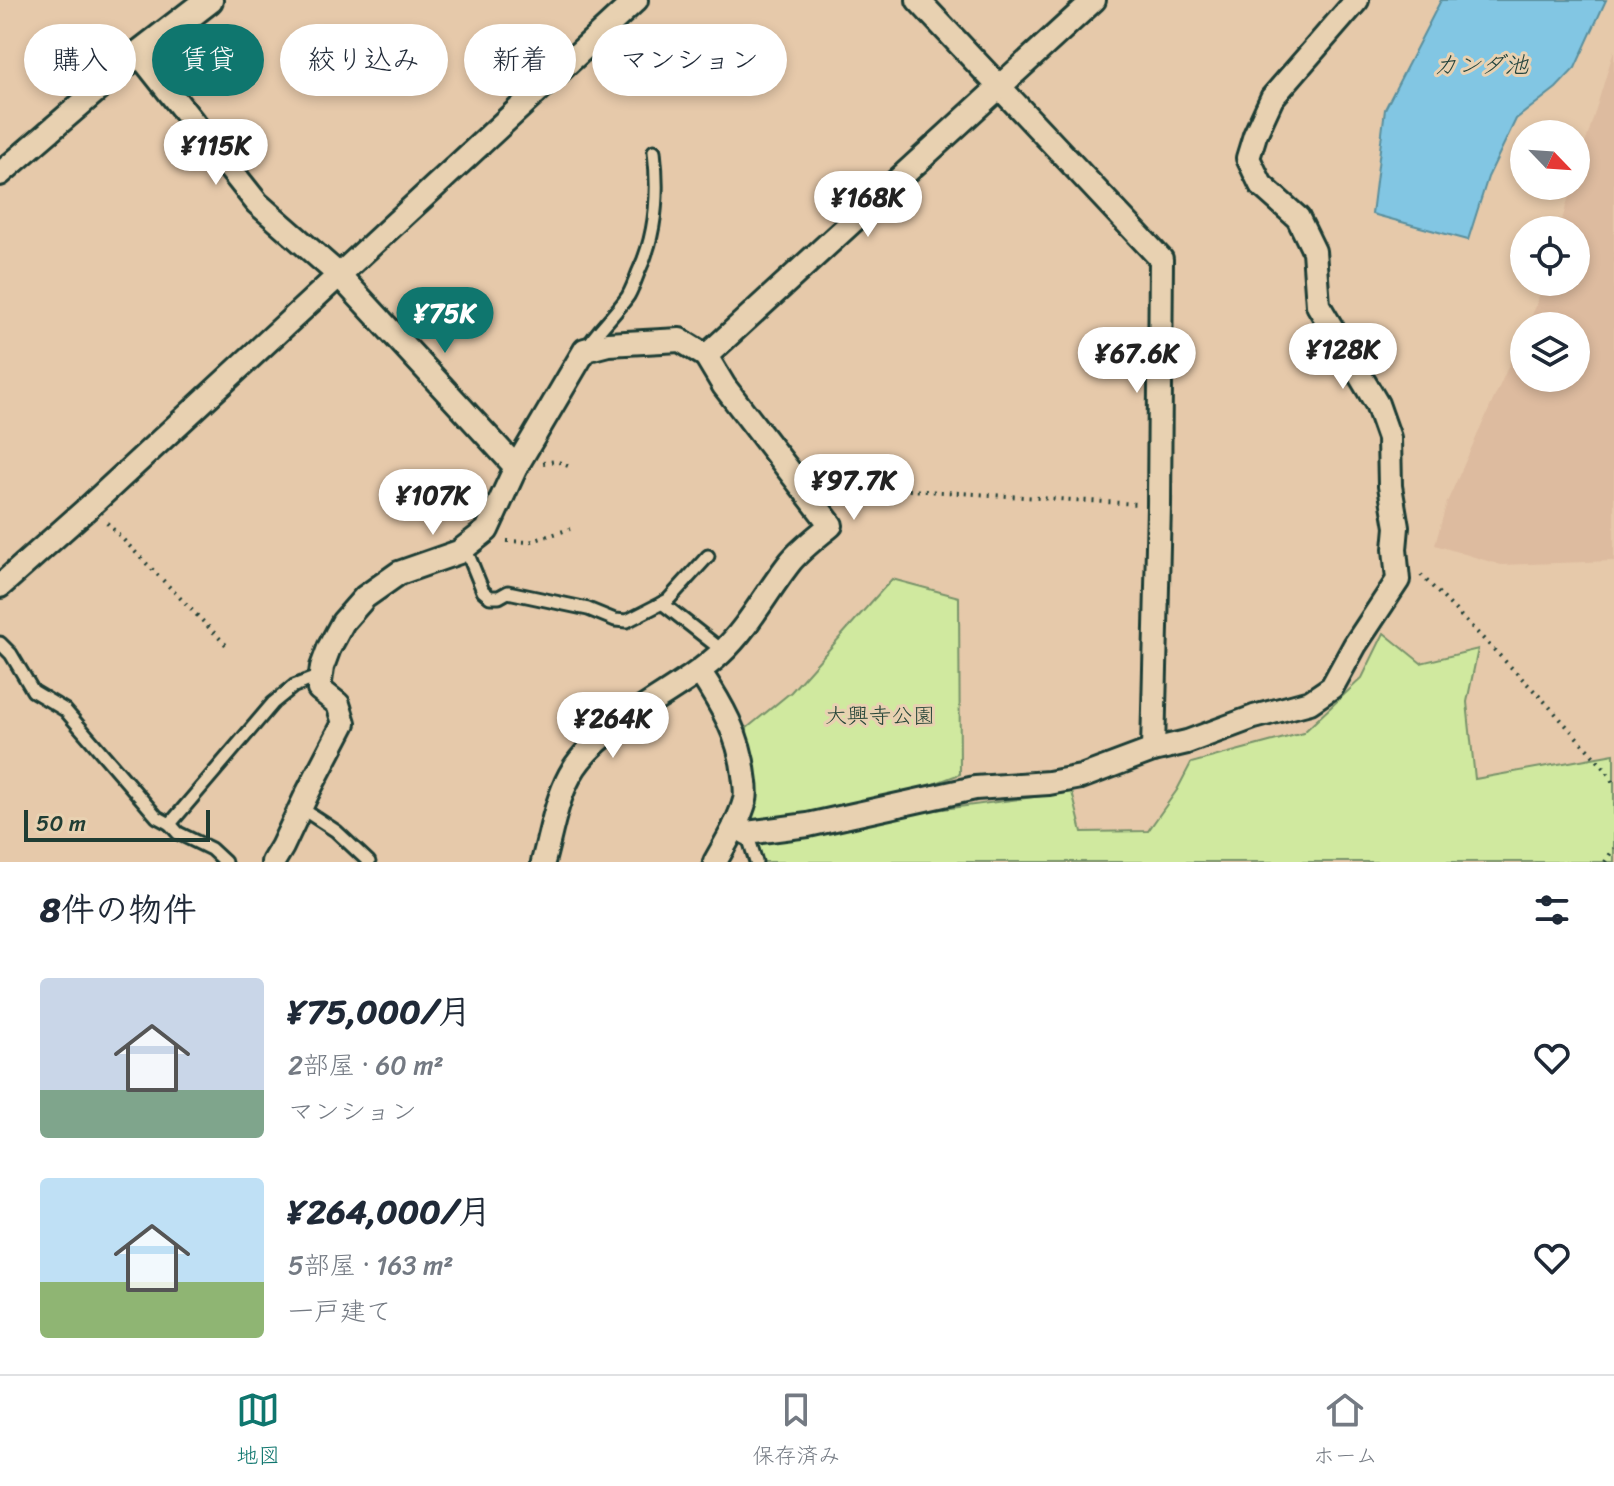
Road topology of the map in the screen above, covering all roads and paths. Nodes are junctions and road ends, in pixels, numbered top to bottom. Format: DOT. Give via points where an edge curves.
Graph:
graph roads {
  1 [pos="636,0"];
  2 [pos="918,0"];
  3 [pos="1094,0"];
  4 [pos="1357,0"];
  5 [pos="204,1"];
  6 [pos="139,54"];
  7 [pos="136,57"];
  8 [pos="998,87"];
  9 [pos="90,96"];
  10 [pos="654,151"];
  11 [pos="0,174"];
  12 [pos="339,275"];
  13 [pos="585,350"];
  14 [pos="706,356"];
  15 [pos="516,467"];
  16 [pos="829,485"];
  17 [pos="1159,505"];
  18 [pos="90,506"];
  19 [pos="570,529"];
  20 [pos="487,530"];
  21 [pos="465,547"];
  22 [pos="1395,549"];
  23 [pos="708,556"];
  24 [pos="0,586"];
  25 [pos="662,603"];
  26 [pos="0,643"];
  27 [pos="228,647"];
  28 [pos="723,651"];
  29 [pos="700,672"];
  30 [pos="321,675"];
  31 [pos="1153,750"];
  32 [pos="1614,785"];
  33 [pos="301,808"];
  34 [pos="170,824"];
  35 [pos="741,829"];
  36 [pos="1614,848"];
  37 [pos="756,861"];
  38 [pos="225,862"];
  39 [pos="273,862"];
  40 [pos="369,862"];
  41 [pos="543,862"];
  42 [pos="715,862"];
  43 [pos="1605,862"];
  1 -- 12 [label="street"];
  2 -- 8 [label="street"];
  3 -- 8 [label="street"];
  4 -- 22 [label="street" via="1272,98 1248,158 1261,185 1298,218 1314,251 1318,305 1377,404 1389,438"];
  5 -- 6 [label="street"];
  6 -- 7 [label="street"];
  6 -- 12 [label="street" via="257,203"];
  8 -- 14 [label="street"];
  8 -- 17 [label="street" via="1161,259"];
  9 -- 11 [label="street"];
  10 -- 13 [label="lane" via="655,219 645,260 628,296"];
  12 -- 15 [label="street"];
  12 -- 18 [label="street"];
  13 -- 14 [label="street" via="680,340"];
  13 -- 15 [label="street"];
  14 -- 28 [label="street" via="831,525 793,559"];
  15 -- 20 [label="street"];
  16 -- 17 [label="path"];
  17 -- 31 [label="street"];
  18 -- 24 [label="street"];
  18 -- 27 [label="path"];
  19 -- 20 [label="path" via="529,542 497,540"];
  20 -- 21 [label="street"];
  21 -- 25 [label="lane" via="490,597 508,592 627,621"];
  21 -- 30 [label="street" via="399,573 365,597 343,622"];
  22 -- 31 [label="street" via="1398,580 1332,687 1310,702"];
  22 -- 32 [label="path" via="1546,703"];
  23 -- 25 [label="lane"];
  25 -- 28 [label="lane"];
  26 -- 34 [label="lane" via="33,691 65,710 157,817"];
  28 -- 29 [label="street"];
  29 -- 35 [label="street" via="737,742 747,796"];
  29 -- 41 [label="street" via="620,724 582,756 559,800"];
  30 -- 33 [label="street" via="319,689 338,704 344,723"];
  30 -- 34 [label="lane" via="294,686 273,703"];
  31 -- 35 [label="street" via="1081,777 975,788 808,825"];
  33 -- 39 [label="street"];
  33 -- 40 [label="lane"];
  34 -- 38 [label="lane"];
  35 -- 37 [label="lane"];
  35 -- 42 [label="street"];
  36 -- 43 [label="path"];
}
